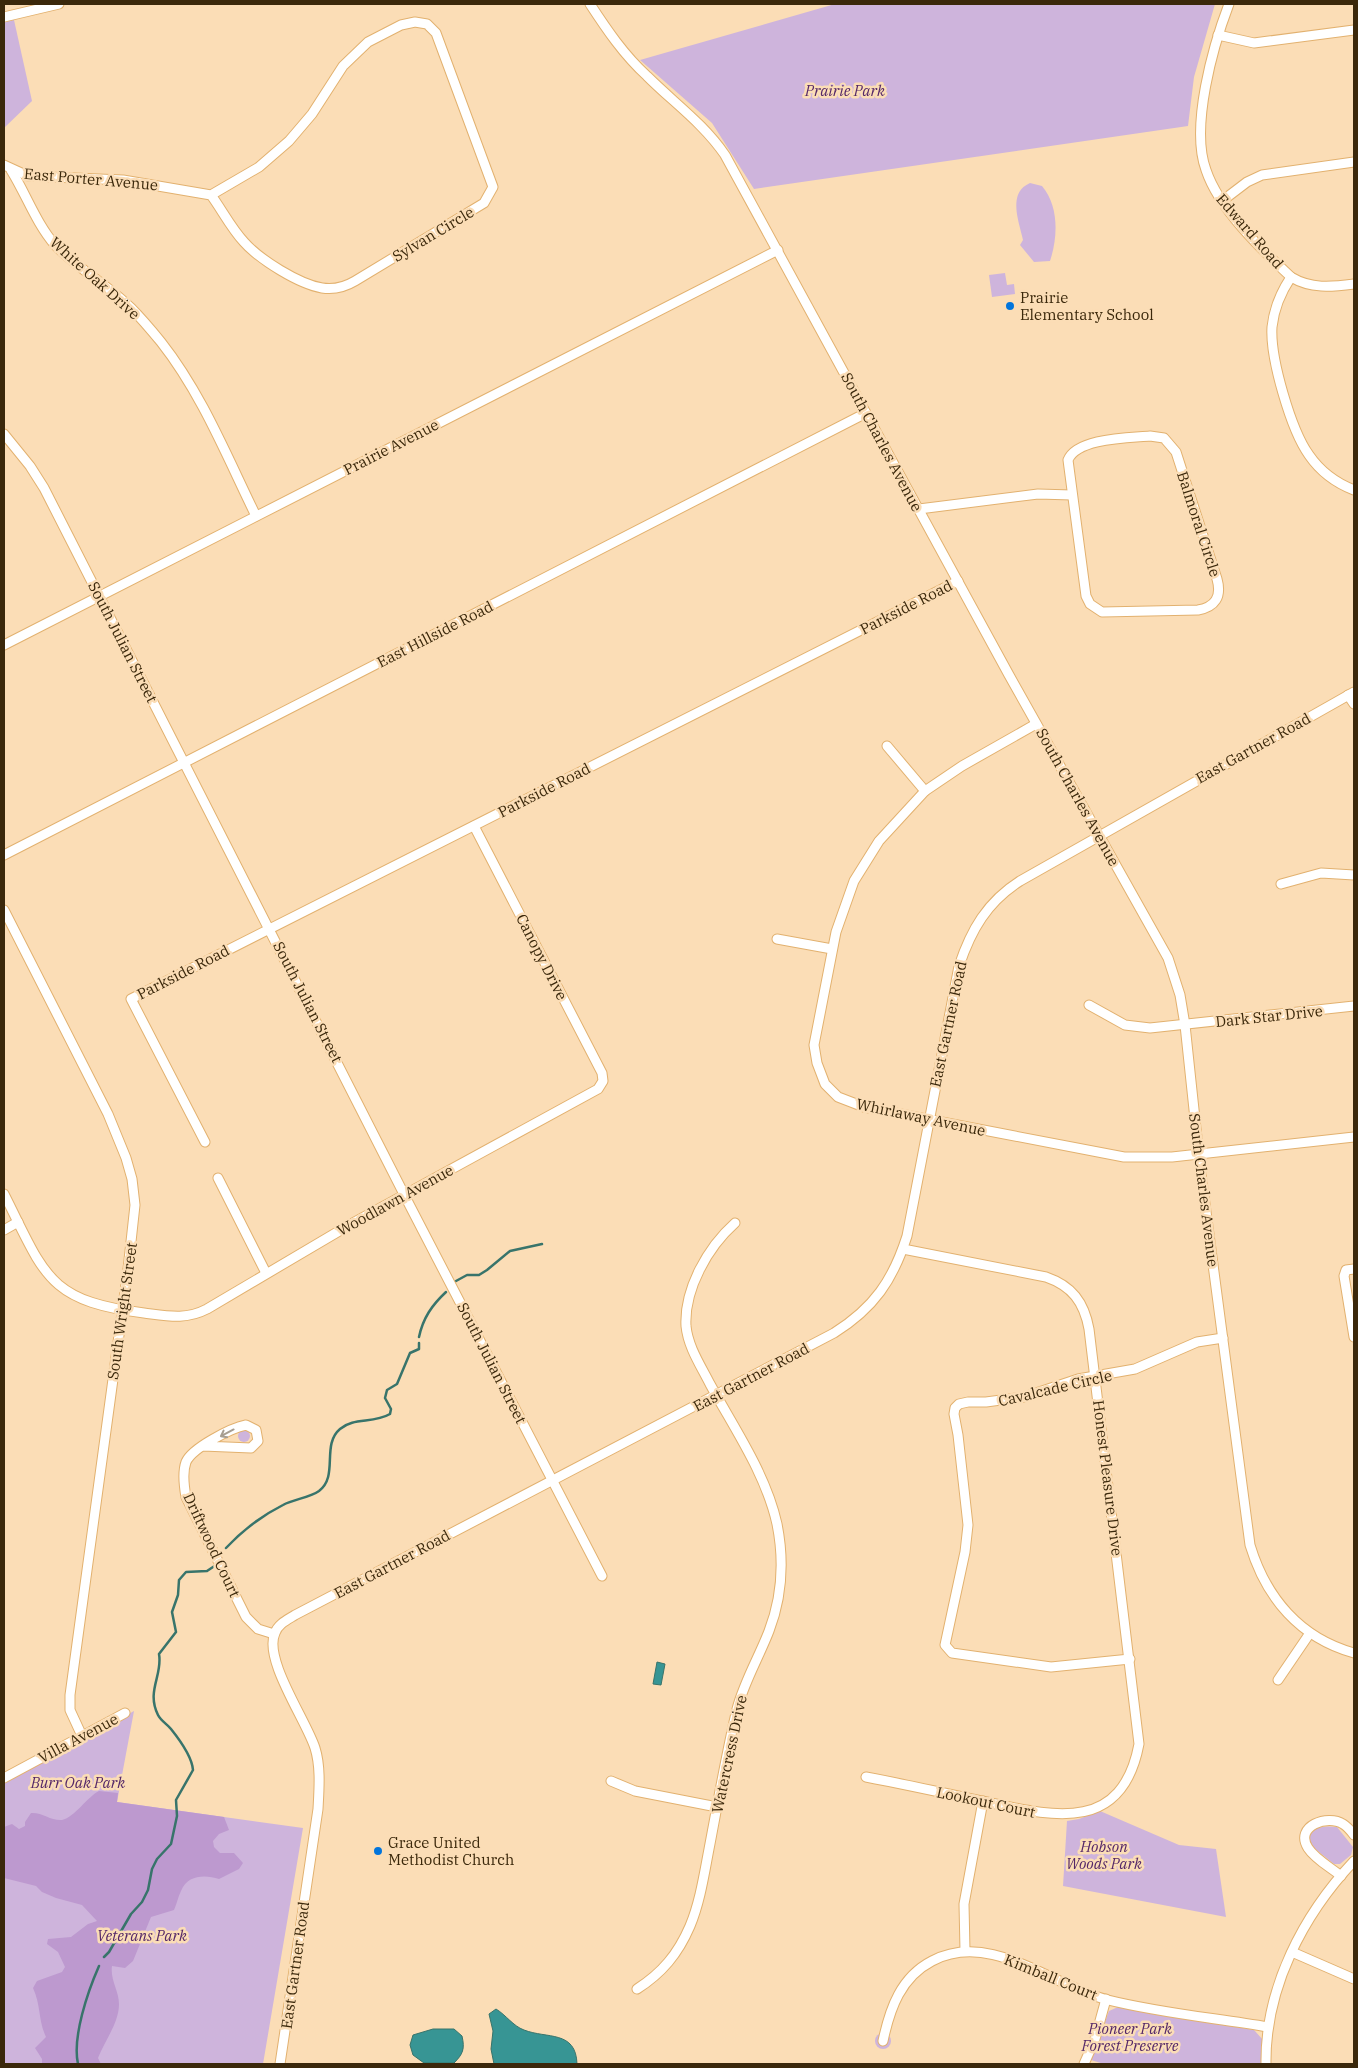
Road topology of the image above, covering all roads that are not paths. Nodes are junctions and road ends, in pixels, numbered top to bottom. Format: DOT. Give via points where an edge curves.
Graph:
graph roads {
  1 [pos="59,4"];
  2 [pos="590,4"];
  3 [pos="1229,4"];
  4 [pos="4,17"];
  5 [pos="1354,30"];
  6 [pos="1218,35"];
  7 [pos="1354,162"];
  8 [pos="7,168"];
  9 [pos="211,195"];
  10 [pos="1222,201"];
  11 [pos="778,250"];
  12 [pos="1290,276"];
  13 [pos="1354,284"];
  14 [pos="866,414"];
  15 [pos="4,434"];
  16 [pos="1354,490"];
  17 [pos="1072,495"];
  18 [pos="919,509"];
  19 [pos="256,516"];
  20 [pos="958,581"];
  21 [pos="99,596"];
  22 [pos="4,645"];
  23 [pos="1351,694"];
  24 [pos="1354,704"];
  25 [pos="1036,724"];
  26 [pos="887,746"];
  27 [pos="183,762"];
  28 [pos="925,791"];
  29 [pos="474,826"];
  30 [pos="1099,835"];
  31 [pos="4,855"];
  32 [pos="1354,875"];
  33 [pos="1281,884"];
  34 [pos="4,910"];
  35 [pos="270,929"];
  36 [pos="777,939"];
  37 [pos="832,949"];
  38 [pos="1089,1005"];
  39 [pos="1354,1006"];
  40 [pos="1185,1025"];
  41 [pos="598,1089"];
  42 [pos="929,1119"];
  43 [pos="1354,1137"];
  44 [pos="205,1142"];
  45 [pos="1199,1154"];
  46 [pos="218,1178"];
  47 [pos="4,1194"];
  48 [pos="404,1194"];
  49 [pos="18,1222"];
  50 [pos="735,1223"];
  51 [pos="4,1230"];
  52 [pos="903,1249"];
  53 [pos="1354,1270"];
  54 [pos="266,1273"];
  55 [pos="122,1310"];
  56 [pos="1354,1337"];
  57 [pos="1223,1338"];
  58 [pos="1095,1377"];
  59 [pos="717,1396"];
  60 [pos="203,1446"];
  61 [pos="553,1480"];
  62 [pos="602,1576"];
  63 [pos="1310,1633"];
  64 [pos="274,1634"];
  65 [pos="1354,1653"];
  66 [pos="1130,1659"];
  67 [pos="1278,1680"];
  68 [pos="125,1713"];
  69 [pos="82,1736"];
  70 [pos="866,1777"];
  71 [pos="4,1778"];
  72 [pos="611,1781"];
  73 [pos="983,1801"];
  74 [pos="1104,1802"];
  75 [pos="718,1807"];
  76 [pos="1354,1835"];
  77 [pos="1354,1861"];
  78 [pos="1340,1876"];
  79 [pos="965,1951"];
  80 [pos="1292,1952"];
  81 [pos="1354,1979"];
  82 [pos="637,1989"];
  83 [pos="1106,1999"];
  84 [pos="1268,2027"];
  85 [pos="883,2041"];
  86 [pos="280,2064"];
  87 [pos="1084,2064"];
  88 [pos="1266,2064"];
  1 -- 4 [label="street"];
  2 -- 11 [label="street, South Charles Avenue" via="646,76 698,121 714,140"];
  3 -- 6 [label="street, Edward Road"];
  5 -- 6 [label="street" via="1254,43"];
  6 -- 10 [label="street, Edward Road" via="1200,133 1205,170"];
  7 -- 10 [label="street" via="1262,175"];
  8 -- 9 [label="street, East Porter Avenue" via="28,176 122,180"];
  8 -- 19 [label="street, White Oak Drive" via="54,244 130,307 161,342 181,370"];
  9 -- 9 [label="street, Sylvan Circle" via="260,167 290,141 357,51 384,32 408,23 427,24 436,33 492,179 492,192 484,202 355,281 333,289 321,288 288,274 255,253"];
  10 -- 12 [label="street, Edward Road"];
  11 -- 14 [label="street, South Charles Avenue"];
  11 -- 19 [label="street, Prairie Avenue"];
  12 -- 13 [label="street, Edward Road" via="1319,287"];
  12 -- 16 [label="street" via="1276,305 1272,326 1277,368 1300,439 1310,456 1326,474"];
  14 -- 18 [label="street, South Charles Avenue"];
  14 -- 27 [label="street, East Hillside Road"];
  15 -- 21 [label="street, South Julian Street" via="44,488"];
  17 -- 17 [label="street, Balmoral Circle" via="1068,461 1071,454 1081,447 1150,436 1169,442 1176,452 1217,579 1219,594 1214,604 1198,610 1097,610 1086,596"];
  17 -- 18 [label="street" via="1038,494"];
  18 -- 20 [label="street, South Charles Avenue"];
  19 -- 21 [label="street, Prairie Avenue"];
  20 -- 25 [label="street, South Charles Avenue"];
  20 -- 29 [label="street, Parkside Road"];
  21 -- 22 [label="street, Prairie Avenue"];
  21 -- 27 [label="street, South Julian Street"];
  23 -- 24 [label="street"];
  23 -- 30 [label="street, East Gartner Road"];
  25 -- 28 [label="street, Whirlaway Avenue"];
  25 -- 30 [label="street, South Charles Avenue"];
  26 -- 28 [label="street"];
  27 -- 31 [label="street, East Hillside Road"];
  27 -- 35 [label="street, South Julian Street"];
  28 -- 37 [label="street, Whirlaway Avenue" via="890,826 867,858 845,904"];
  29 -- 35 [label="street, Parkside Road"];
  29 -- 41 [label="street, Canopy Drive" via="602,1073 603,1081"];
  30 -- 40 [label="street, South Charles Avenue" via="1168,958 1180,995"];
  30 -- 42 [label="street, East Gartner Road" via="1012,886 990,905 972,930 959,966"];
  32 -- 33 [label="street" via="1320,872"];
  34 -- 55 [label="street, South Wright Street" via="108,1114 126,1158 135,1205"];
  35 -- 44 [label="street, Parkside Road" via="131,998"];
  35 -- 48 [label="street, South Julian Street"];
  36 -- 37 [label="street"];
  37 -- 42 [label="street, Whirlaway Avenue" via="814,1045 825,1084 852,1103"];
  38 -- 40 [label="street, Dark Star Drive" via="1134,1027"];
  39 -- 40 [label="street, Dark Star Drive"];
  40 -- 45 [label="street, South Charles Avenue"];
  41 -- 48 [label="street, Woodlawn Avenue"];
  42 -- 45 [label="street, Whirlaway Avenue" via="1117,1156 1148,1158"];
  42 -- 52 [label="street, East Gartner Road"];
  43 -- 45 [label="street, Whirlaway Avenue"];
  45 -- 57 [label="street, South Charles Avenue"];
  46 -- 54 [label="street"];
  47 -- 49 [label="street"];
  48 -- 54 [label="street, Woodlawn Avenue"];
  48 -- 61 [label="street, South Julian Street"];
  49 -- 51 [label="street"];
  49 -- 55 [label="street" via="39,1262 60,1287 83,1300"];
  50 -- 59 [label="street, Watercress Drive" via="709,1254 692,1290 686,1318 692,1348"];
  52 -- 58 [label="street, Honest Pleasure Drive" via="1046,1277 1063,1284 1080,1301 1086,1314"];
  52 -- 59 [label="street, East Gartner Road" via="884,1289 848,1324"];
  53 -- 56 [label="street" via="1346,1270 1344,1276"];
  54 -- 55 [label="street, Woodlawn Avenue" via="195,1315 178,1317"];
  55 -- 69 [label="street, South Wright Street" via="70,1695 70,1710"];
  57 -- 58 [label="street, Cavalcade Circle" via="1197,1342 1135,1370"];
  57 -- 63 [label="street, South Charles Avenue" via="1250,1545 1263,1581 1274,1598"];
  58 -- 66 [label="street, Honest Pleasure Drive"];
  58 -- 66 [label="street, Cavalcade Circle" via="1078,1379 1024,1397 968,1402 955,1408 968,1525 945,1645 952,1653 1030,1666 1063,1667"];
  59 -- 61 [label="street, East Gartner Road"];
  59 -- 75 [label="street, Watercress Drive" via="764,1485 777,1523 781,1558 779,1596 737,1708"];
  60 -- 60 [label="street, Driftwood Court, one-way" via="251,1448 258,1435 256,1430 246,1425"];
  60 -- 64 [label="street, Driftwood Court" via="186,1462 186,1498 246,1617 258,1629"];
  61 -- 62 [label="street, South Julian Street"];
  61 -- 64 [label="street, East Gartner Road" via="295,1615 282,1623"];
  63 -- 65 [label="street, South Charles Avenue"];
  63 -- 67 [label="street"];
  64 -- 86 [label="street, East Gartner Road" via="276,1661 316,1750 319,1779 318,1809"];
  66 -- 74 [label="street, Honest Pleasure Drive" via="1140,1744 1128,1779"];
  68 -- 69 [label="street, Villa Avenue"];
  69 -- 71 [label="street, Villa Avenue"];
  70 -- 73 [label="street, Lookout Court"];
  72 -- 75 [label="street" via="635,1791"];
  73 -- 74 [label="street, Lookout Court" via="1058,1815 1084,1812"];
  73 -- 79 [label="street" via="966,1887"];
  75 -- 82 [label="street, Watercress Drive" via="700,1894 690,1925 672,1960"];
  76 -- 78 [label="street" via="1344,1824 1330,1820 1314,1823 1306,1832 1309,1849"];
  77 -- 78 [label="street"];
  78 -- 80 [label="street" via="1308,1920"];
  79 -- 83 [label="street, Kimball Court" via="1005,1958"];
  79 -- 85 [label="street, Kimball Court" via="937,1958 911,1976 893,2004"];
  80 -- 81 [label="street"];
  80 -- 84 [label="street" via="1280,1979"];
  83 -- 84 [label="street, Kimball Court"];
  83 -- 87 [label="street"];
  84 -- 88 [label="street"];
}
